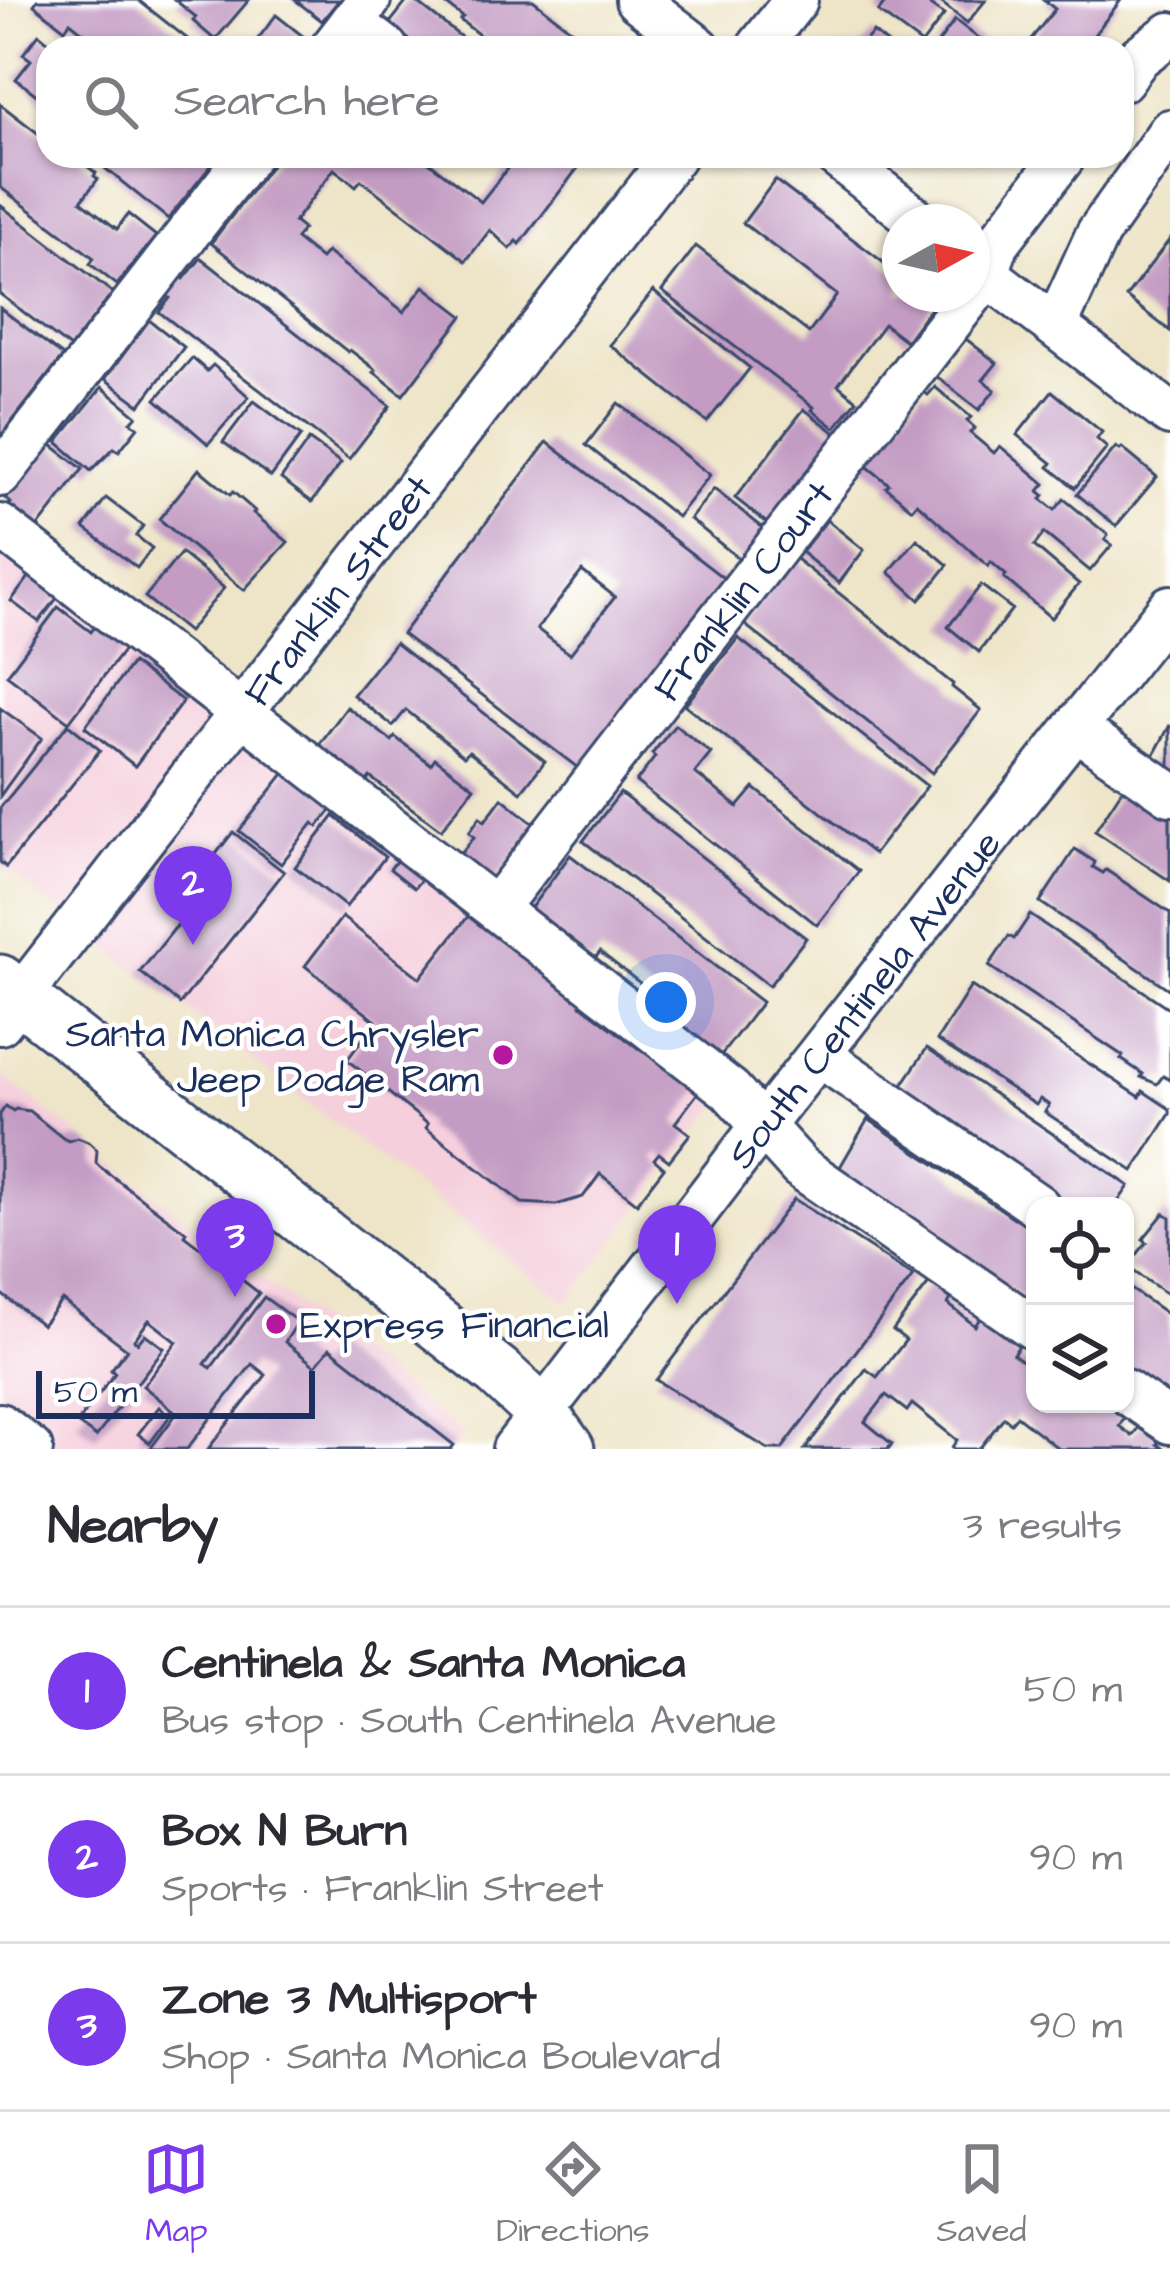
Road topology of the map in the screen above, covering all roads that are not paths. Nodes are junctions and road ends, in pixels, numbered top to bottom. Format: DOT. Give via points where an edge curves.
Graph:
graph roads {
  1 [pos="637,0"];
  2 [pos="796,0"];
  3 [pos="1160,0"];
  4 [pos="1170,8"];
  5 [pos="1170,34"];
  6 [pos="684,36"];
  7 [pos="768,36"];
  8 [pos="1134,64"];
  9 [pos="1170,131"];
  10 [pos="239,168"];
  11 [pos="665,168"];
  12 [pos="851,168"];
  13 [pos="1055,168"];
  14 [pos="897,204"];
  15 [pos="990,254"];
  16 [pos="990,276"];
  17 [pos="947,312"];
  18 [pos="1056,326"];
  19 [pos="1170,414"];
  20 [pos="0,475"];
  21 [pos="0,526"];
  22 [pos="1170,607"];
  23 [pos="243,714"];
  24 [pos="1075,728"];
  25 [pos="1170,794"];
  26 [pos="496,908"];
  27 [pos="7,1000"];
  28 [pos="819,1055"];
  29 [pos="764,1124"];
  30 [pos="1026,1198"];
  31 [pos="1026,1323"];
  32 [pos="1134,1397"];
  33 [pos="1170,1422"];
  34 [pos="0,1425"];
  35 [pos="541,1437"];
  36 [pos="32,1449"];
  1 -- 6 [label="street"];
  2 -- 7 [label="street"];
  3 -- 4 [label="street"];
  5 -- 8 [label="street"];
  9 -- 18 [label="street" via="1098,233"];
  10 -- 20 [label="street"];
  11 -- 23 [label="street, Franklin Street"];
  12 -- 14 [label="street"];
  13 -- 15 [label="street, Franklin Court"];
  16 -- 18 [label="street"];
  17 -- 26 [label="street, Franklin Court"];
  18 -- 19 [label="street"];
  21 -- 23 [label="street"];
  22 -- 24 [label="street, South Centinela Avenue"];
  23 -- 26 [label="street"];
  23 -- 27 [label="street, Franklin Street"];
  24 -- 25 [label="street"];
  24 -- 28 [label="street, South Centinela Avenue"];
  26 -- 29 [label="street"];
  27 -- 35 [label="main road" via="498,1372"];
  28 -- 29 [label="street, South Centinela Avenue"];
  28 -- 30 [label="street"];
  29 -- 31 [label="street" via="800,1167"];
  29 -- 35 [label="street, South Centinela Avenue"];
  32 -- 33 [label="street"];
  34 -- 36 [label="street"];
}
